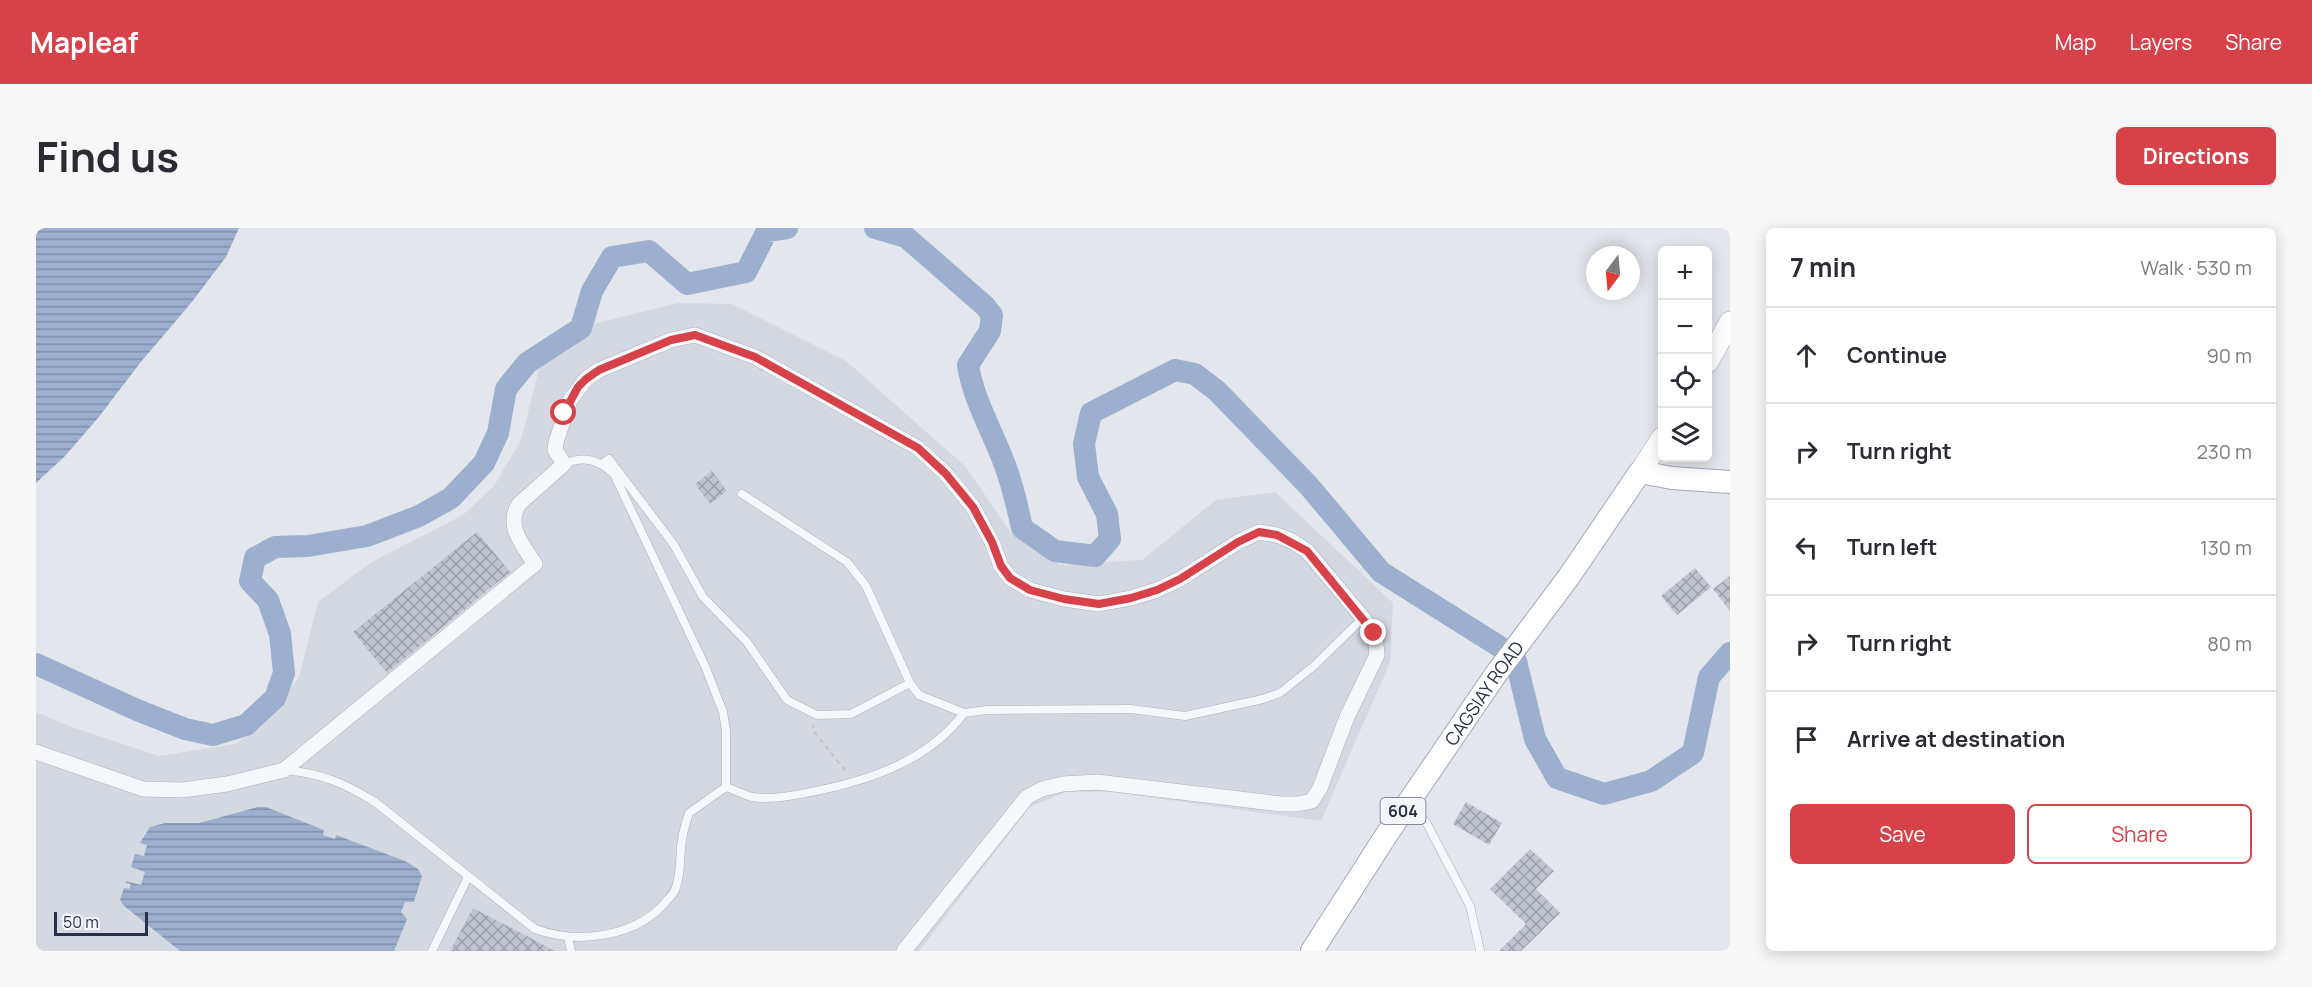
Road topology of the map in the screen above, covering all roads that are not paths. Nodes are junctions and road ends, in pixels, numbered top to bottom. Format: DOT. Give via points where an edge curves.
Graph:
graph roads {
  1 [pos="1730,322"];
  2 [pos="1712,354"];
  3 [pos="1658,444"];
  4 [pos="603,463"];
  5 [pos="564,464"];
  6 [pos="1640,472"];
  7 [pos="1730,482"];
  8 [pos="742,494"];
  9 [pos="1363,618"];
  10 [pos="910,683"];
  11 [pos="964,713"];
  12 [pos="36,752"];
  13 [pos="284,770"];
  14 [pos="726,787"];
  15 [pos="1407,804"];
  16 [pos="468,877"];
  17 [pos="568,937"];
  18 [pos="1480,950"];
  19 [pos="432,951"];
  20 [pos="571,951"];
  21 [pos="904,951"];
  22 [pos="1312,951"];
  1 -- 2 [label="main road"];
  3 -- 6 [label="main road, CAGSIAY ROAD / 604"];
  4 -- 5 [label="lane" via="581,459"];
  4 -- 10 [label="lane" via="609,459 674,546 703,597 747,642 787,700 817,715 851,714"];
  4 -- 14 [label="lane" via="614,474 723,712"];
  5 -- 9 [label="street" via="555,450 556,442 570,400 586,379 671,340 695,335 755,357 918,448 973,507 1010,578 1030,590 1099,604 1131,598 1180,579 1259,532 1277,535 1307,551"];
  5 -- 13 [label="street" via="514,511 513,528 535,564"];
  6 -- 7 [label="main road"];
  6 -- 15 [label="main road, CAGSIAY ROAD / 604"];
  8 -- 10 [label="lane" via="847,562 866,586"];
  9 -- 11 [label="lane" via="1315,665 1280,693 1263,699 1185,716 1131,709"];
  9 -- 21 [label="street" via="1374,633 1377,655 1312,801 1281,804 1097,782 1042,789 1027,797"];
  10 -- 11 [label="lane" via="919,695"];
  11 -- 14 [label="lane" via="951,731 932,746 855,783 780,798 750,797"];
  12 -- 13 [label="street" via="144,789 182,790"];
  13 -- 16 [label="lane" via="323,776 348,785 417,834"];
  14 -- 17 [label="lane" via="689,813 675,892 654,915 621,931"];
  15 -- 18 [label="lane" via="1426,822 1470,906"];
  15 -- 22 [label="main road, CAGSIAY ROAD / 604"];
  16 -- 17 [label="lane" via="535,929"];
  16 -- 19 [label="lane"];
  17 -- 20 [label="lane"];
}
